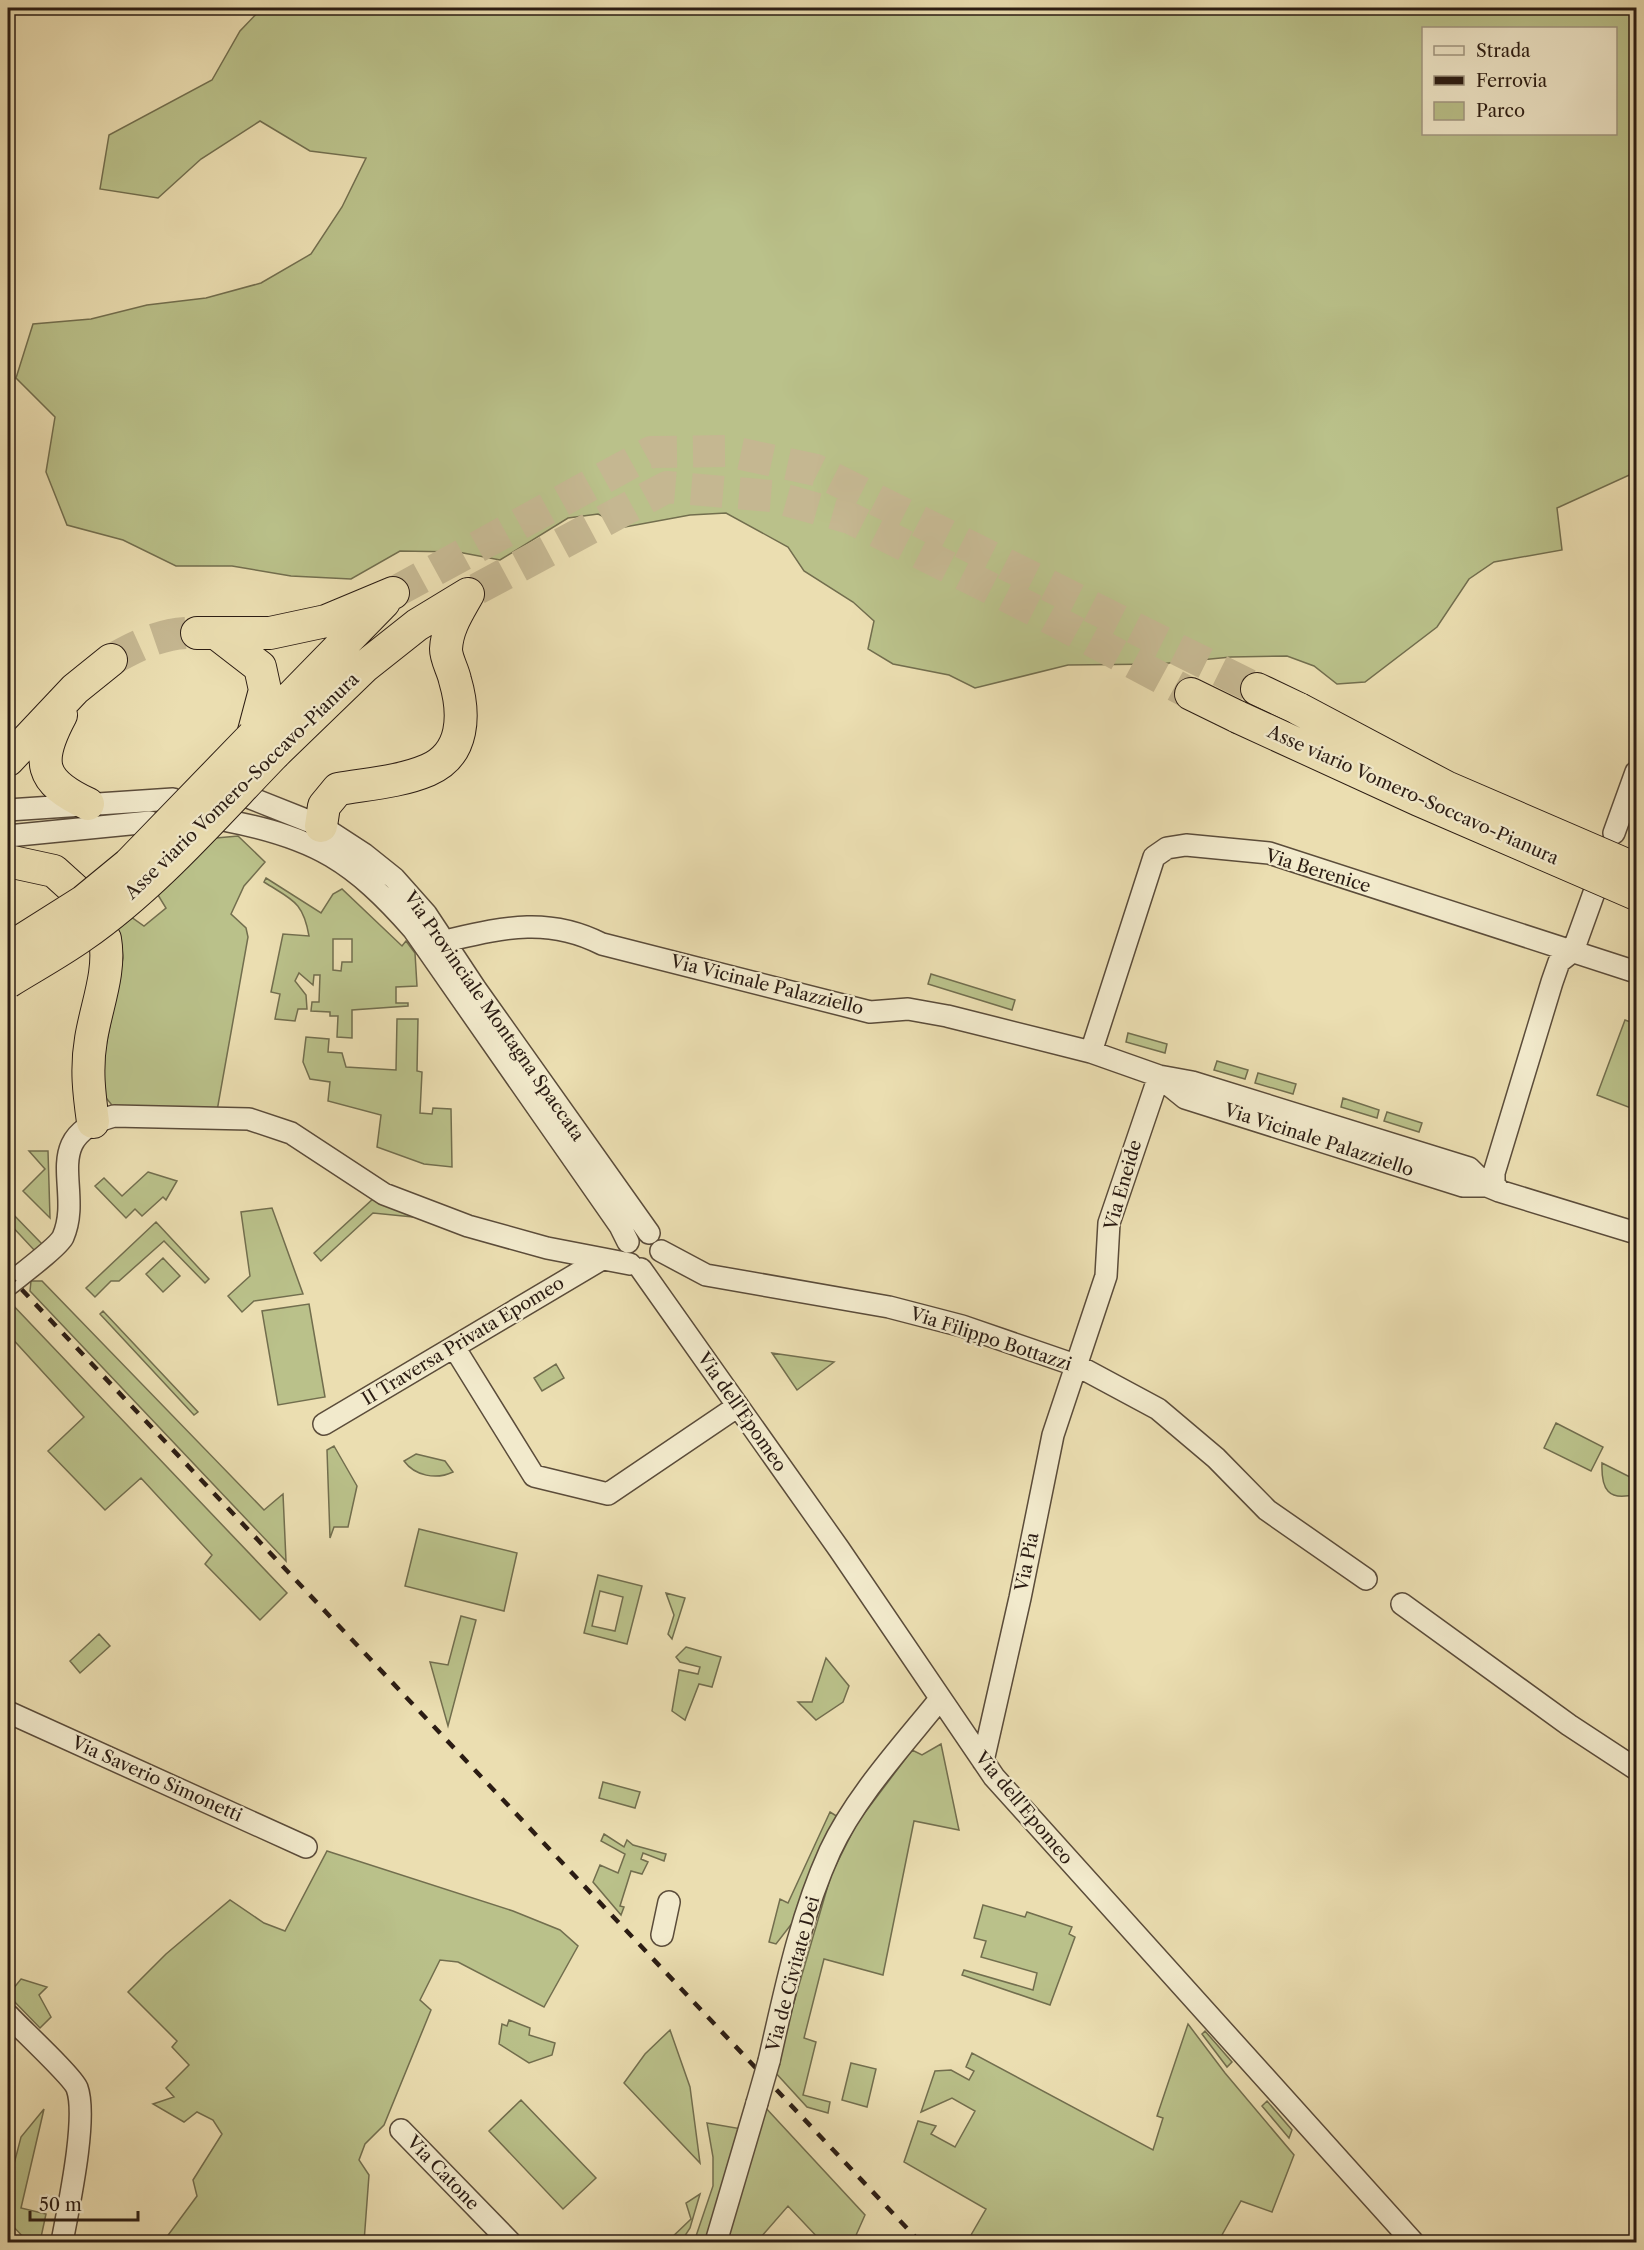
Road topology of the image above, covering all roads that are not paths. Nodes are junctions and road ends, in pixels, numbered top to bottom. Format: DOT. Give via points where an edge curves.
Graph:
graph roads {
  1 [pos="111,660"];
  2 [pos="1257,688"];
  3 [pos="75,689"];
  4 [pos="1191,694"];
  5 [pos="264,745"];
  6 [pos="8,760"];
  7 [pos="1636,772"];
  8 [pos="248,797"];
  9 [pos="173,799"];
  10 [pos="88,804"];
  11 [pos="8,810"];
  12 [pos="228,821"];
  13 [pos="150,822"];
  14 [pos="321,826"];
  15 [pos="1614,833"];
  16 [pos="8,836"];
  17 [pos="8,861"];
  18 [pos="1636,869"];
  19 [pos="75,890"];
  20 [pos="1595,890"];
  21 [pos="1636,894"];
  22 [pos="105,939"];
  23 [pos="445,941"];
  24 [pos="8,949"];
  25 [pos="1573,951"];
  26 [pos="1636,972"];
  27 [pos="8,982"];
  28 [pos="1091,1052"];
  29 [pos="1159,1076"];
  30 [pos="93,1122"];
  31 [pos="1493,1189"];
  32 [pos="1636,1233"];
  33 [pos="633,1257"];
  34 [pos="8,1285"];
  35 [pos="454,1347"];
  36 [pos="1078,1366"];
  37 [pos="738,1406"];
  38 [pos="324,1424"];
  39 [pos="1366,1579"];
  40 [pos="1402,1604"];
  41 [pos="940,1699"];
  42 [pos="8,1712"];
  43 [pos="983,1761"];
  44 [pos="1636,1769"];
  45 [pos="306,1847"];
  46 [pos="669,1902"];
  47 [pos="662,1935"];
  48 [pos="8,2015"];
  49 [pos="401,2130"];
  50 [pos="62,2242"];
  51 [pos="510,2242"];
  52 [pos="716,2242"];
  53 [pos="1413,2242"];
  1 -- 3 [label="highway"];
  2 -- 18 [label="highway, Asse viario Vomero-Soccavo-Pianura, bridge" via="1446,787"];
  3 -- 6 [label="highway"];
  3 -- 10 [label="highway" via="50,735 46,759 53,782 62,792"];
  4 -- 21 [label="highway, Asse viario Vomero-Soccavo-Pianura, bridge" via="1419,800"];
  5 -- 5 [label="highway, Asse viario Vomero-Soccavo-Pianura" via="393,593 326,621 270,633 206,633 260,667 265,690"];
  5 -- 14 [label="highway, Asse viario Vomero-Soccavo-Pianura" via="417,625 472,591 448,636 446,652 461,710 461,731 447,759 403,778 338,789 324,806"];
  5 -- 24 [label="highway, Asse viario Vomero-Soccavo-Pianura, bridge" via="84,901"];
  5 -- 27 [label="highway, Asse viario Vomero-Soccavo-Pianura, bridge" via="170,862 83,936"];
  7 -- 15 [label="street"];
  8 -- 14 [label="street, Via Provinciale Montagna Spaccata"];
  9 -- 10 [label="street"];
  10 -- 11 [label="street"];
  12 -- 33 [label="street, Via Provinciale Montagna Spaccata" via="304,840 359,874 384,897 413,929 620,1226"];
  13 -- 16 [label="street"];
  14 -- 23 [label="street, Via Provinciale Montagna Spaccata" via="393,878"];
  17 -- 19 [label="highway" via="54,871"];
  20 -- 25 [label="street"];
  22 -- 30 [label="highway" via="104,975 88,1061"];
  23 -- 28 [label="street, Via Vicinale Palazziello" via="499,928 540,925 870,1012 908,1010 947,1016"];
  23 -- 33 [label="street, Via Provinciale Montagna Spaccata" via="659,1242"];
  25 -- 26 [label="street, Via Berenice"];
  25 -- 28 [label="street, Via Berenice" via="1269,854 1186,845 1167,848 1154,857"];
  25 -- 31 [label="street" via="1559,962 1508,1120"];
  28 -- 29 [label="street, Via Vicinale Palazziello"];
  29 -- 31 [label="street, Via Vicinale Palazziello" via="1192,1082 1469,1168"];
  29 -- 36 [label="street, Via Eneide" via="1109,1223 1106,1276"];
  30 -- 33 [label="street" via="142,1115 249,1119 270,1124 312,1145 384,1194 468,1226 547,1248"];
  30 -- 34 [label="street" via="74,1143 67,1160 69,1219 62,1239"];
  31 -- 32 [label="street, Via Vicinale Palazziello"];
  33 -- 35 [label="street, II Traversa Privata Epomeo"];
  33 -- 36 [label="street, Via Filippo Bottazzi" via="706,1275 889,1307 962,1326"];
  33 -- 37 [label="street, Via dell'Epomeo"];
  35 -- 37 [label="street" via="534,1476 608,1494"];
  35 -- 38 [label="street, II Traversa Privata Epomeo"];
  36 -- 39 [label="street, Via Filippo Bottazzi" via="1158,1409 1216,1458 1279,1520"];
  36 -- 43 [label="street, Via Pia" via="1053,1435"];
  37 -- 41 [label="street, Via dell'Epomeo"];
  40 -- 44 [label="street"];
  41 -- 43 [label="street, Via dell'Epomeo"];
  41 -- 52 [label="street, Via de Civitate Dei, bridge" via="851,1815 831,1850 805,1919 769,2061"];
  42 -- 45 [label="street, Via Saverio Simonetti"];
  43 -- 53 [label="street, Via dell'Epomeo"];
  46 -- 47 [label="street"];
  48 -- 50 [label="street" via="76,2086 81,2105"];
  49 -- 51 [label="street, Via Catone"];
}
